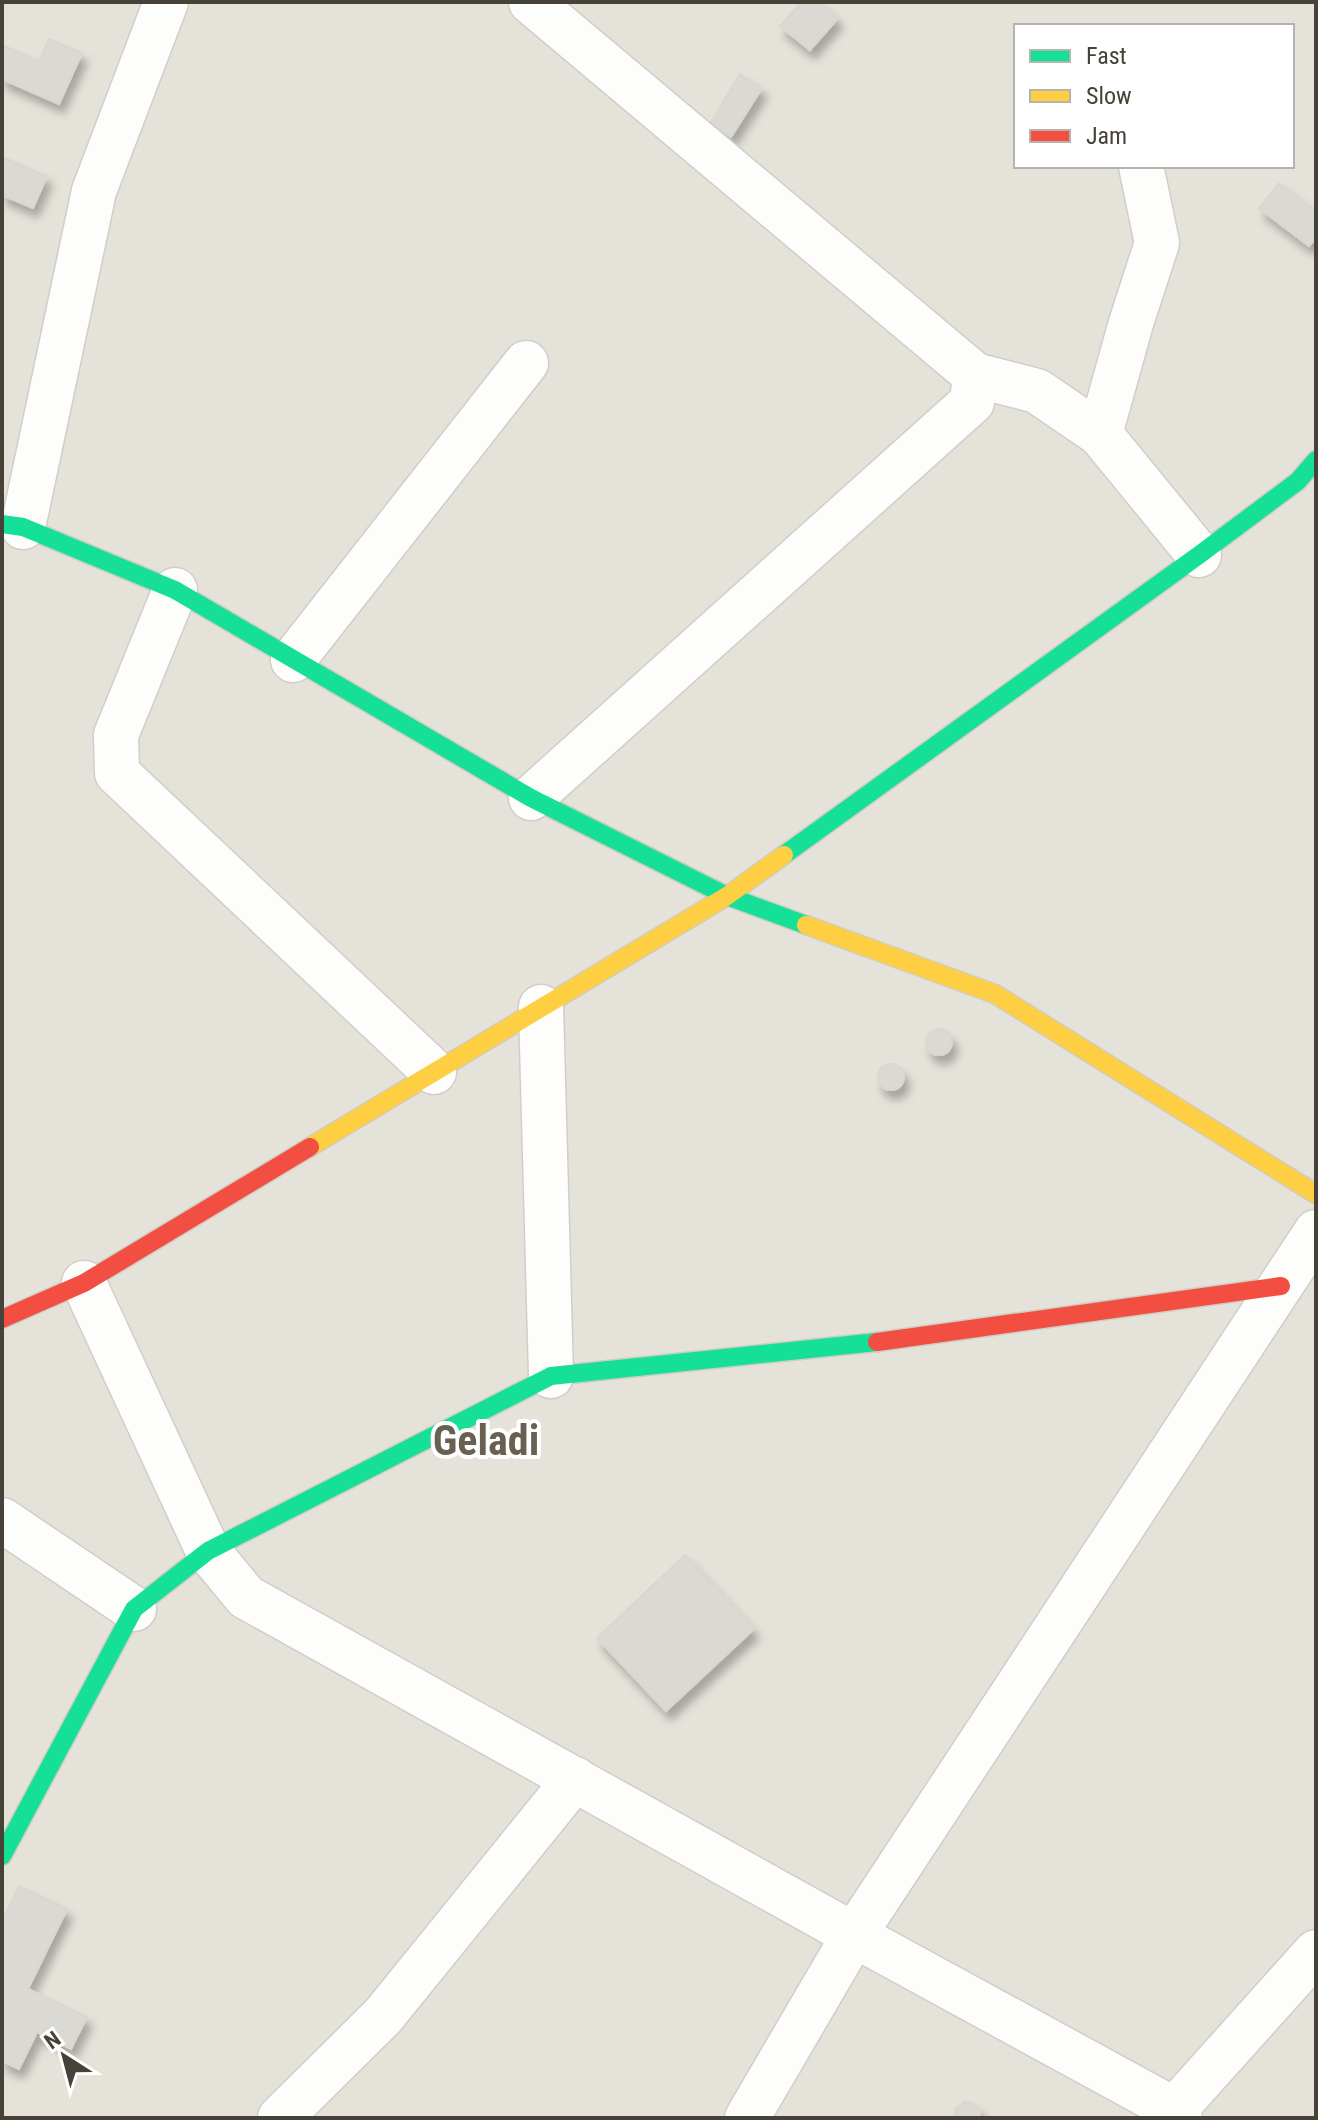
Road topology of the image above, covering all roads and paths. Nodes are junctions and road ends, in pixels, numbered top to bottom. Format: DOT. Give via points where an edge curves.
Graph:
graph roads {
  1 [pos="166,2"];
  2 [pos="531,2"];
  3 [pos="1141,168"];
  4 [pos="526,363"];
  5 [pos="975,375"];
  6 [pos="1100,434"];
  7 [pos="1316,460"];
  8 [pos="13,526"];
  9 [pos="1199,555"];
  10 [pos="175,590"];
  11 [pos="293,660"];
  12 [pos="531,798"];
  13 [pos="727,896"];
  14 [pos="541,1007"];
  15 [pos="434,1072"];
  16 [pos="1316,1194"];
  17 [pos="1316,1232"];
  18 [pos="84,1283"];
  19 [pos="1281,1286"];
  20 [pos="2,1319"];
  21 [pos="551,1376"];
  22 [pos="2,1520"];
  23 [pos="208,1551"];
  24 [pos="134,1609"];
  25 [pos="575,1779"];
  26 [pos="2,1856"];
  27 [pos="854,1935"];
  28 [pos="1316,1952"];
  29 [pos="1173,2115"];
  30 [pos="280,2118"];
  31 [pos="747,2118"];
  1 -- 8 [label="street" via="94,191"];
  2 -- 5 [label="street"];
  3 -- 6 [label="street" via="1157,243"];
  4 -- 11 [label="street"];
  5 -- 6 [label="street" via="1037,391"];
  5 -- 12 [label="street" via="972,402"];
  6 -- 9 [label="street"];
  7 -- 9 [label="street" via="1298,481"];
  8 -- 10 [label="street"];
  9 -- 13 [label="street"];
  10 -- 11 [label="street"];
  10 -- 15 [label="street" via="116,735 117,773"];
  11 -- 12 [label="street"];
  12 -- 13 [label="street"];
  13 -- 14 [label="street"];
  13 -- 16 [label="street" via="995,994"];
  14 -- 15 [label="street"];
  14 -- 21 [label="street"];
  15 -- 18 [label="street"];
  17 -- 19 [label="street"];
  18 -- 20 [label="street"];
  18 -- 23 [label="street"];
  19 -- 21 [label="street" via="886,1341"];
  19 -- 27 [label="street"];
  21 -- 23 [label="street"];
  22 -- 24 [label="street"];
  23 -- 24 [label="street"];
  23 -- 25 [label="street" via="246,1597"];
  24 -- 26 [label="street"];
  25 -- 27 [label="street"];
  25 -- 30 [label="street" via="383,2016"];
  27 -- 29 [label="street"];
  27 -- 31 [label="street"];
  28 -- 29 [label="street"];
}
